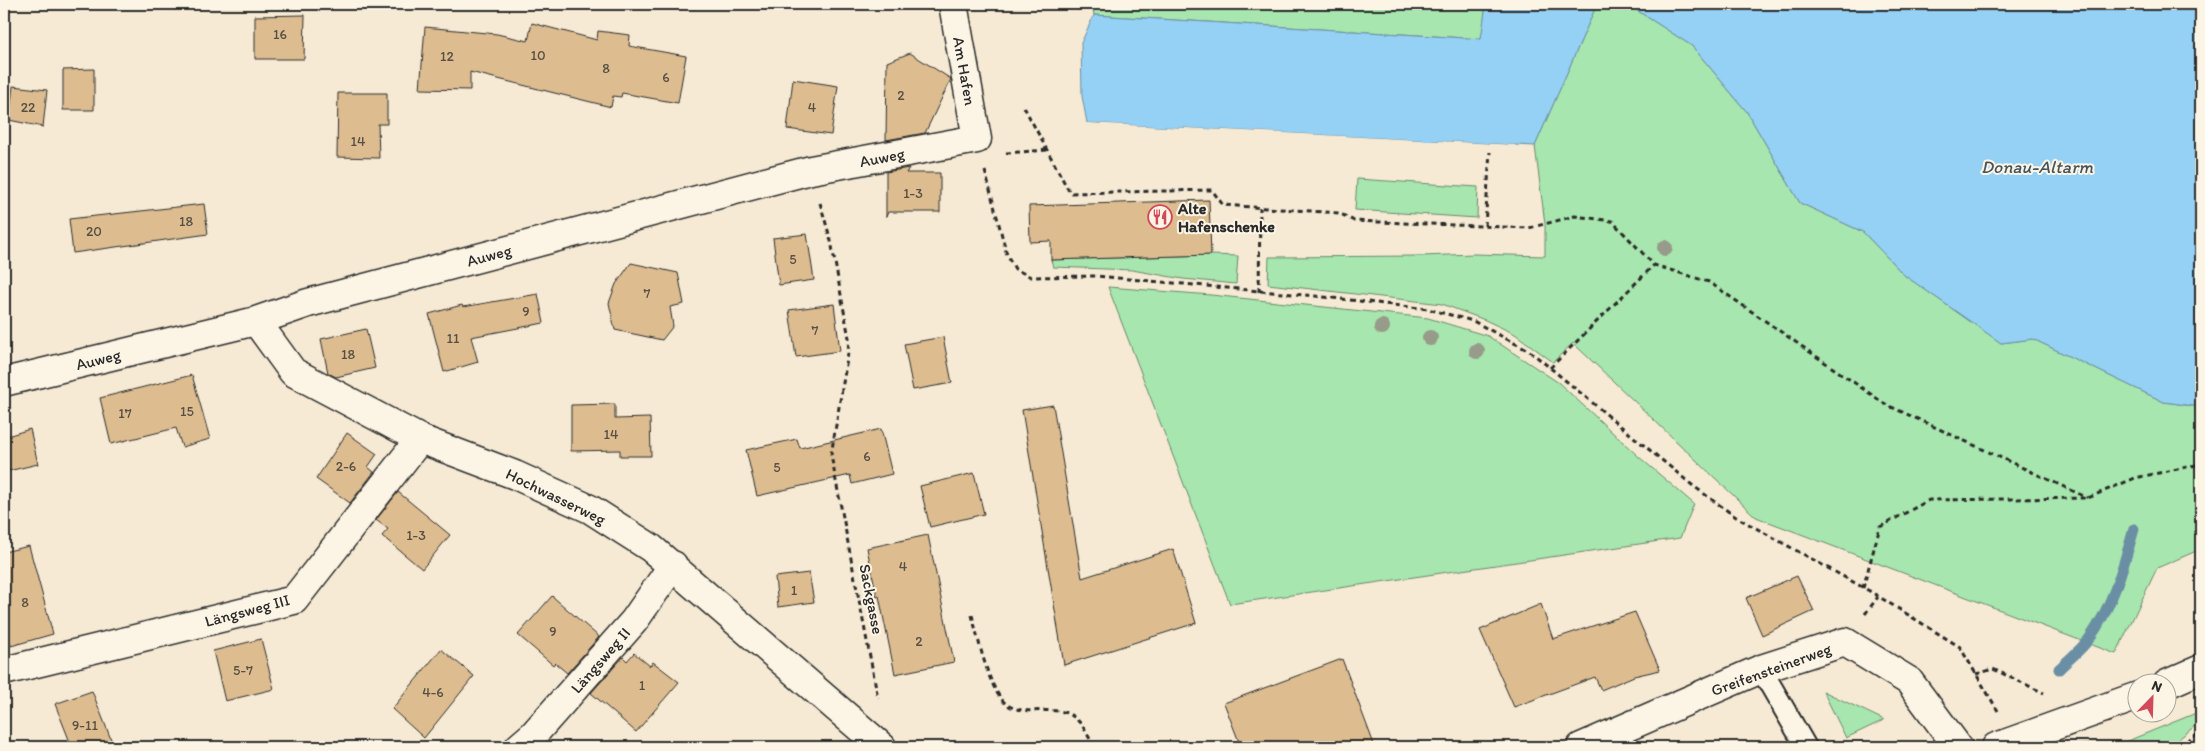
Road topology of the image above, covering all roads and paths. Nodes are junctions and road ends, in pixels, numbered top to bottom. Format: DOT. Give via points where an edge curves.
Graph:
graph roads {
  1 [pos="953,4"];
  2 [pos="1024,106"];
  3 [pos="979,147"];
  4 [pos="1048,150"];
  5 [pos="1490,152"];
  6 [pos="811,170"];
  7 [pos="1260,207"];
  8 [pos="1485,226"];
  9 [pos="1654,265"];
  10 [pos="1260,292"];
  11 [pos="256,321"];
  12 [pos="1550,368"];
  13 [pos="4,382"];
  14 [pos="420,439"];
  15 [pos="2201,464"];
  16 [pos="2088,498"];
  17 [pos="673,566"];
  18 [pos="1863,588"];
  19 [pos="972,615"];
  20 [pos="1761,669"];
  21 [pos="2201,669"];
  22 [pos="4,671"];
  23 [pos="1976,674"];
  24 [pos="2178,679"];
  25 [pos="878,698"];
  26 [pos="2128,700"];
  27 [pos="2087,716"];
  28 [pos="2201,732"];
  29 [pos="2006,744"];
  30 [pos="519,747"];
  31 [pos="882,747"];
  32 [pos="1094,747"];
  33 [pos="1580,747"];
  34 [pos="1806,747"];
  35 [pos="1958,747"];
  36 [pos="2179,747"];
  1 -- 3 [label="street, Am Hafen"];
  2 -- 4 [label="path"];
  3 -- 4 [label="path"];
  3 -- 6 [label="street, Auweg"];
  3 -- 10 [label="path" via="1007,255 1015,269 1031,277 1096,276"];
  4 -- 7 [label="path" via="1070,193 1212,190 1223,205"];
  5 -- 8 [label="path"];
  6 -- 11 [label="street, Auweg" via="308,302"];
  6 -- 25 [label="path, Sackgasse" via="831,241 849,338 831,455"];
  7 -- 8 [label="path" via="1339,213 1354,221"];
  7 -- 10 [label="path"];
  8 -- 9 [label="path" via="1529,228 1575,216 1612,220"];
  9 -- 12 [label="path"];
  9 -- 16 [label="path" via="1709,282 1885,404"];
  10 -- 12 [label="path" via="1437,311 1472,321 1531,352"];
  11 -- 13 [label="street, Auweg"];
  11 -- 14 [label="street, Hochwasserweg" via="292,372"];
  12 -- 18 [label="path" via="1692,485 1736,517"];
  14 -- 17 [label="street, Hochwasserweg" via="515,474 590,509"];
  14 -- 22 [label="street, Längsweg III" via="294,600"];
  15 -- 16 [label="path" via="2135,478"];
  16 -- 18 [label="path" via="1929,500 1880,528"];
  17 -- 30 [label="street, Längsweg II" via="634,621"];
  17 -- 31 [label="street, Hochwasserweg"];
  18 -- 23 [label="path" via="1960,647"];
  19 -- 32 [label="path" via="995,691 1004,703 1030,711 1053,710 1075,718"];
  20 -- 33 [label="street, Greifensteinerweg"];
  20 -- 34 [label="lane"];
  20 -- 35 [label="street, Greifensteinerweg" via="1845,642 1910,681"];
  21 -- 24 [label="street"];
  23 -- 27 [label="path" via="1993,669"];
  23 -- 29 [label="path"];
  26 -- 27 [label="street"];
  27 -- 29 [label="street"];
  28 -- 36 [label="path"];
}
